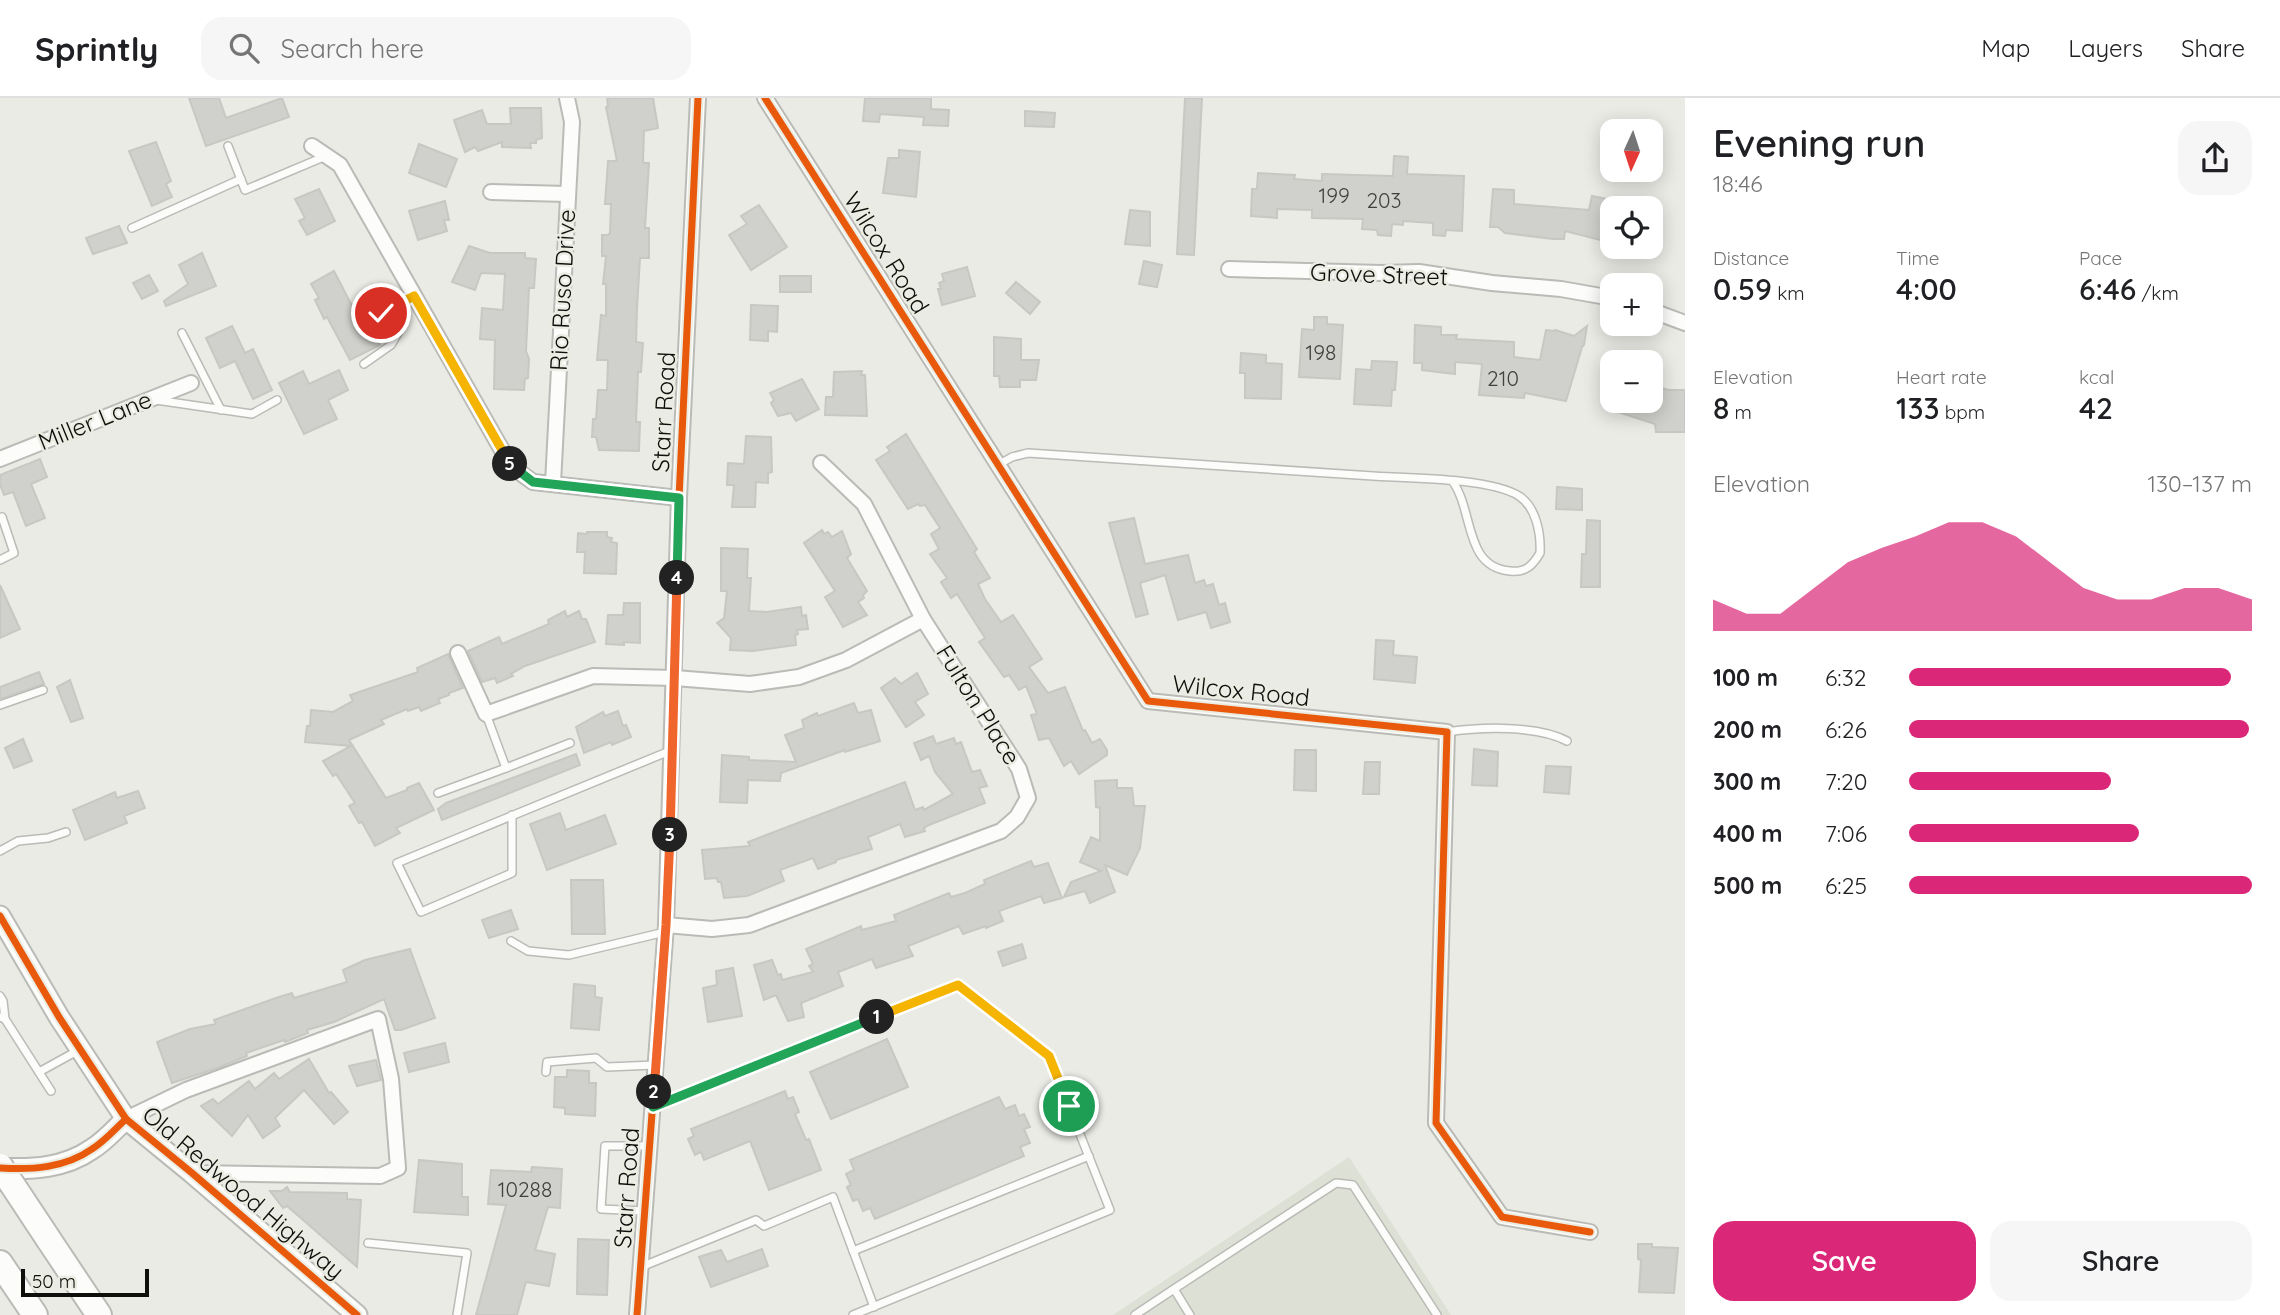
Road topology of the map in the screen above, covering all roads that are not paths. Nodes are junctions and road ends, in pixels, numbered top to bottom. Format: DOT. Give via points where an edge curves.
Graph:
graph roads {
  1 [pos="567,98"];
  2 [pos="698,98"];
  3 [pos="765,98"];
  4 [pos="228,146"];
  5 [pos="312,146"];
  6 [pos="326,156"];
  7 [pos="241,179"];
  8 [pos="491,192"];
  9 [pos="568,194"];
  10 [pos="132,229"];
  11 [pos="1228,269"];
  12 [pos="414,296"];
  13 [pos="1600,296"];
  14 [pos="398,304"];
  15 [pos="381,313"];
  16 [pos="1663,315"];
  17 [pos="1685,323"];
  18 [pos="183,333"];
  19 [pos="364,365"];
  20 [pos="191,383"];
  21 [pos="148,399"];
  22 [pos="276,400"];
  23 [pos="221,410"];
  24 [pos="0,459"];
  25 [pos="821,463"];
  26 [pos="998,465"];
  27 [pos="1453,482"];
  28 [pos="553,483"];
  29 [pos="679,498"];
  30 [pos="0,518"];
  31 [pos="0,560"];
  32 [pos="923,619"];
  33 [pos="458,653"];
  34 [pos="675,678"];
  35 [pos="43,690"];
  36 [pos="0,705"];
  37 [pos="485,714"];
  38 [pos="1447,732"];
  39 [pos="1567,741"];
  40 [pos="570,743"];
  41 [pos="673,750"];
  42 [pos="506,768"];
  43 [pos="439,793"];
  44 [pos="512,815"];
  45 [pos="66,832"];
  46 [pos="0,852"];
  47 [pos="0,916"];
  48 [pos="666,928"];
  49 [pos="511,941"];
  50 [pos="0,996"];
  51 [pos="2,1018"];
  52 [pos="79,1050"];
  53 [pos="656,1065"];
  54 [pos="39,1072"];
  55 [pos="547,1072"];
  56 [pos="51,1091"];
  57 [pos="653,1107"];
  58 [pos="126,1119"];
  59 [pos="650,1146"];
  60 [pos="1089,1156"];
  61 [pos="0,1167"];
  62 [pos="192,1173"];
  63 [pos="645,1211"];
  64 [pos="1590,1232"];
  65 [pos="368,1243"];
  66 [pos="853,1251"];
  67 [pos="0,1263"];
  68 [pos="641,1268"];
  69 [pos="1174,1289"];
  70 [pos="874,1307"];
  71 [pos="35,1315"];
  72 [pos="99,1315"];
  73 [pos="357,1315"];
  74 [pos="457,1315"];
  75 [pos="637,1315"];
  76 [pos="853,1315"];
  77 [pos="1135,1315"];
  78 [pos="1190,1315"];
  79 [pos="1437,1315"];
  1 -- 9 [label="street, Rio Ruso Drive" via="572,122"];
  2 -- 29 [label="street, Starr Road"];
  3 -- 26 [label="street, Wilcox Road"];
  4 -- 7 [label="lane"];
  5 -- 6 [label="street"];
  6 -- 7 [label="lane" via="245,190"];
  6 -- 12 [label="street" via="340,165"];
  7 -- 10 [label="lane"];
  8 -- 9 [label="street"];
  9 -- 28 [label="street, Rio Ruso Drive"];
  11 -- 13 [label="street, Grove Street" via="1419,272"];
  12 -- 14 [label="lane"];
  12 -- 28 [label="street" via="511,466 533,482"];
  14 -- 15 [label="lane"];
  14 -- 19 [label="lane" via="398,333 391,345"];
  16 -- 17 [label="street"];
  18 -- 23 [label="lane"];
  20 -- 21 [label="street, Miller Lane"];
  21 -- 23 [label="lane"];
  21 -- 24 [label="street, Miller Lane"];
  22 -- 23 [label="lane" via="252,414"];
  25 -- 32 [label="street, Fulton Place" via="864,504"];
  26 -- 27 [label="lane" via="1028,453"];
  26 -- 38 [label="street, Wilcox Road" via="1148,701"];
  27 -- 27 [label="lane" via="1502,488 1529,504 1541,547 1529,568 1499,569 1481,557"];
  28 -- 29 [label="street"];
  29 -- 34 [label="street, Starr Road"];
  30 -- 31 [label="lane" via="14,553"];
  32 -- 34 [label="street" via="846,660 799,677 750,684"];
  32 -- 48 [label="street, Fulton Place" via="1019,769 1027,798 1017,817 1001,831 749,925"];
  33 -- 37 [label="street"];
  34 -- 37 [label="street" via="593,676"];
  34 -- 41 [label="street, Starr Road"];
  35 -- 36 [label="lane"];
  37 -- 42 [label="lane"];
  38 -- 39 [label="lane" via="1515,730 1555,734"];
  38 -- 64 [label="street" via="1436,1123 1502,1217"];
  40 -- 42 [label="lane"];
  41 -- 44 [label="lane"];
  41 -- 48 [label="street, Starr Road"];
  42 -- 43 [label="lane"];
  44 -- 44 [label="lane" via="397,863 421,912 512,873"];
  45 -- 46 [label="lane" via="18,841"];
  47 -- 52 [label="main road, Old Redwood Highway"];
  48 -- 49 [label="lane" via="569,955 528,951"];
  48 -- 53 [label="street, Starr Road"];
  50 -- 51 [label="lane"];
  51 -- 54 [label="lane"];
  52 -- 54 [label="lane"];
  52 -- 58 [label="main road, Old Redwood Highway"];
  53 -- 55 [label="lane" via="607,1067 596,1058 547,1062"];
  53 -- 57 [label="street, Starr Road"];
  54 -- 56 [label="lane"];
  57 -- 59 [label="street, Starr Road"];
  57 -- 60 [label="lane" via="958,985 1049,1056"];
  58 -- 61 [label="main road" via="92,1150 56,1166"];
  58 -- 62 [label="main road, Old Redwood Highway"];
  58 -- 62 [label="street" via="186,1090 378,1019 391,1079 398,1168 380,1175"];
  59 -- 63 [label="street, Starr Road"];
  59 -- 63 [label="lane" via="605,1146 601,1209"];
  60 -- 66 [label="lane"];
  60 -- 70 [label="lane" via="1110,1210"];
  61 -- 72 [label="highway, bridge"];
  62 -- 73 [label="main road, Old Redwood Highway"];
  63 -- 68 [label="street, Starr Road"];
  65 -- 74 [label="lane" via="467,1253"];
  66 -- 68 [label="lane" via="833,1197 764,1226 755,1220"];
  66 -- 70 [label="lane"];
  67 -- 71 [label="highway"];
  68 -- 75 [label="street, Starr Road"];
  69 -- 77 [label="lane"];
  69 -- 78 [label="lane"];
  69 -- 79 [label="lane" via="1336,1183 1353,1185"];
  70 -- 76 [label="lane"];
}
